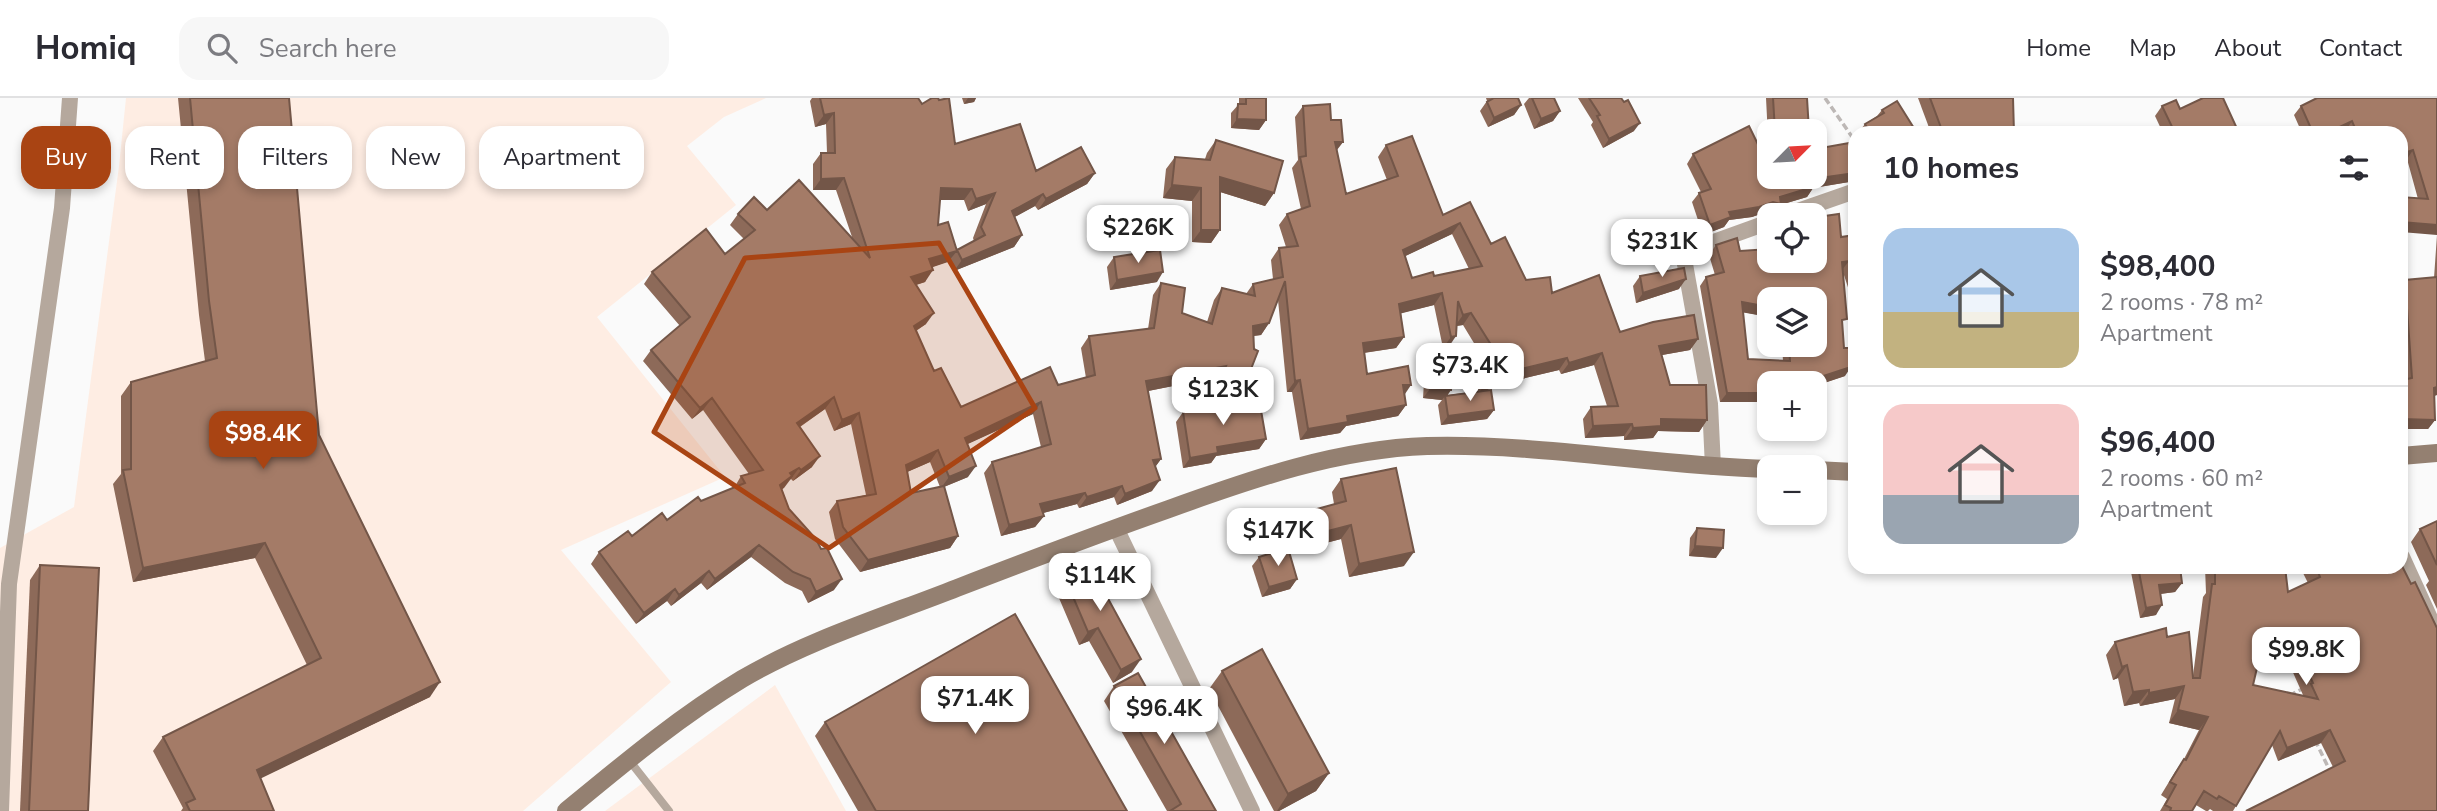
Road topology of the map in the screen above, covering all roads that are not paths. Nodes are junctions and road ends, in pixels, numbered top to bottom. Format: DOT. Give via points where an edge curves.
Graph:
graph roads {
  1 [pos="70,98"];
  2 [pos="1848,193"];
  3 [pos="1820,203"];
  4 [pos="1757,226"];
  5 [pos="2437,453"];
  6 [pos="2408,455"];
  7 [pos="1713,467"];
  8 [pos="1757,469"];
  9 [pos="1827,471"];
  10 [pos="1848,472"];
  11 [pos="1115,528"];
  12 [pos="2408,572"];
  13 [pos="2437,636"];
  14 [pos="629,760"];
  15 [pos="1,811"];
  16 [pos="566,811"];
  17 [pos="668,811"];
  18 [pos="1252,811"];
  1 -- 15 [label="street" via="62,208 9,584"];
  2 -- 3 [label="street"];
  4 -- 7 [label="street" via="1683,253 1710,404"];
  5 -- 6 [label="main road"];
  7 -- 8 [label="main road"];
  7 -- 11 [label="main road" via="1426,446 1352,455 1257,477"];
  9 -- 10 [label="main road"];
  11 -- 14 [label="main road" via="802,649 692,710"];
  11 -- 18 [label="street"];
  12 -- 13 [label="street"];
  14 -- 16 [label="main road"];
  14 -- 17 [label="lane"];
}
